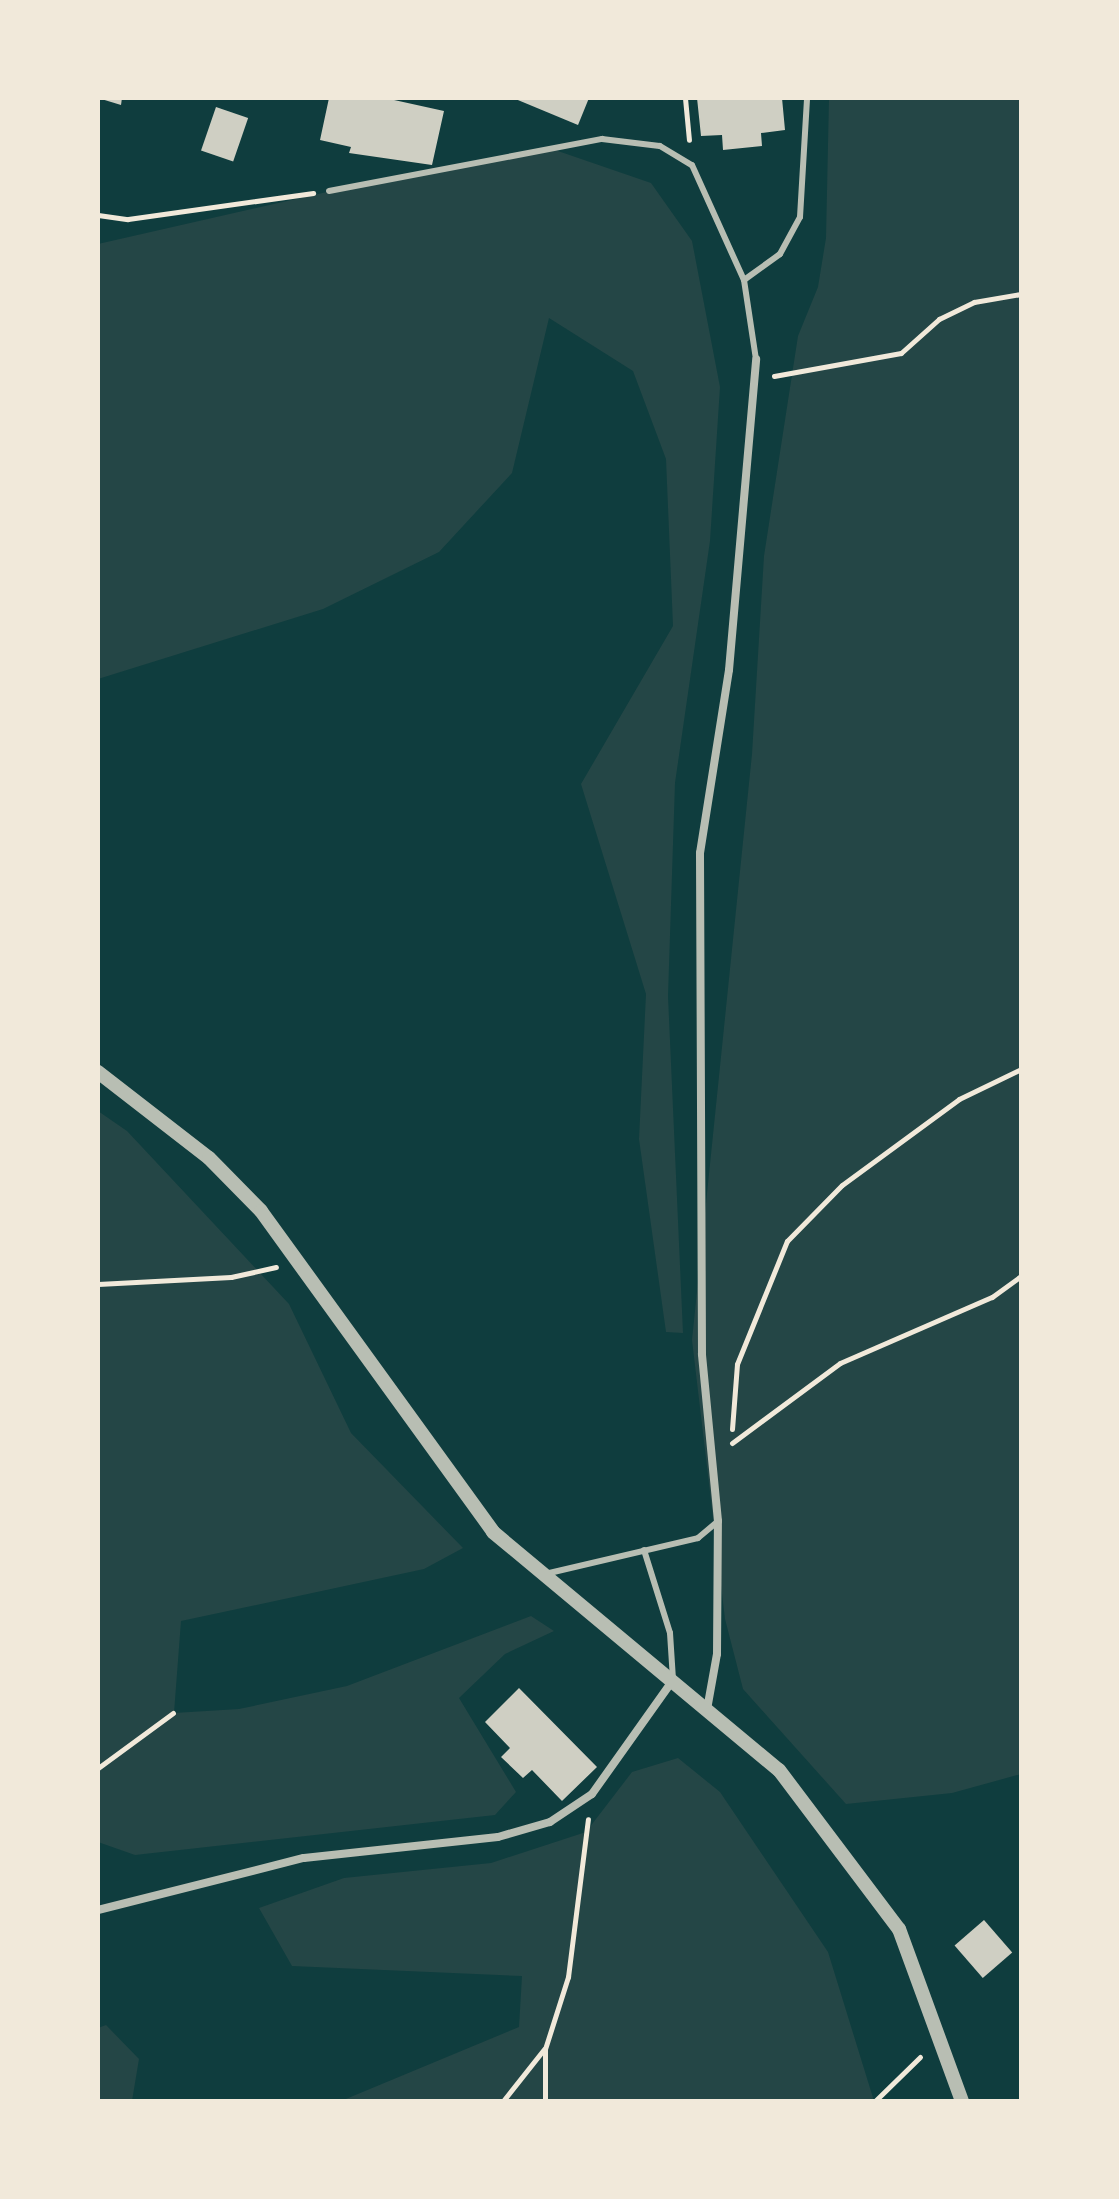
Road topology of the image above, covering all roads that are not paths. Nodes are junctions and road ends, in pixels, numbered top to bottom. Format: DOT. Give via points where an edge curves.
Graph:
graph roads {
  1 [pos="807,98"];
  2 [pos="329,191"];
  3 [pos="744,280"];
  4 [pos="756,359"];
  5 [pos="98,1072"];
  6 [pos="718,1521"];
  7 [pos="644,1550"];
  8 [pos="538,1576"];
  9 [pos="673,1679"];
  10 [pos="708,1704"];
  11 [pos="98,1910"];
  12 [pos="962,2101"];
  1 -- 3 [label="lane" via="800,217 780,254"];
  2 -- 3 [label="lane" via="602,139 660,146 692,165"];
  3 -- 4 [label="lane"];
  4 -- 6 [label="street" via="729,670 700,853 702,1354"];
  5 -- 8 [label="street" via="209,1158 304,1261 493,1532"];
  6 -- 7 [label="lane" via="698,1538"];
  6 -- 10 [label="street" via="717,1654"];
  7 -- 8 [label="lane"];
  7 -- 9 [label="lane" via="670,1633"];
  8 -- 9 [label="street"];
  9 -- 10 [label="street"];
  9 -- 11 [label="street" via="592,1794 550,1822 498,1837 304,1858"];
  10 -- 12 [label="street" via="779,1770 899,1929"];
}
